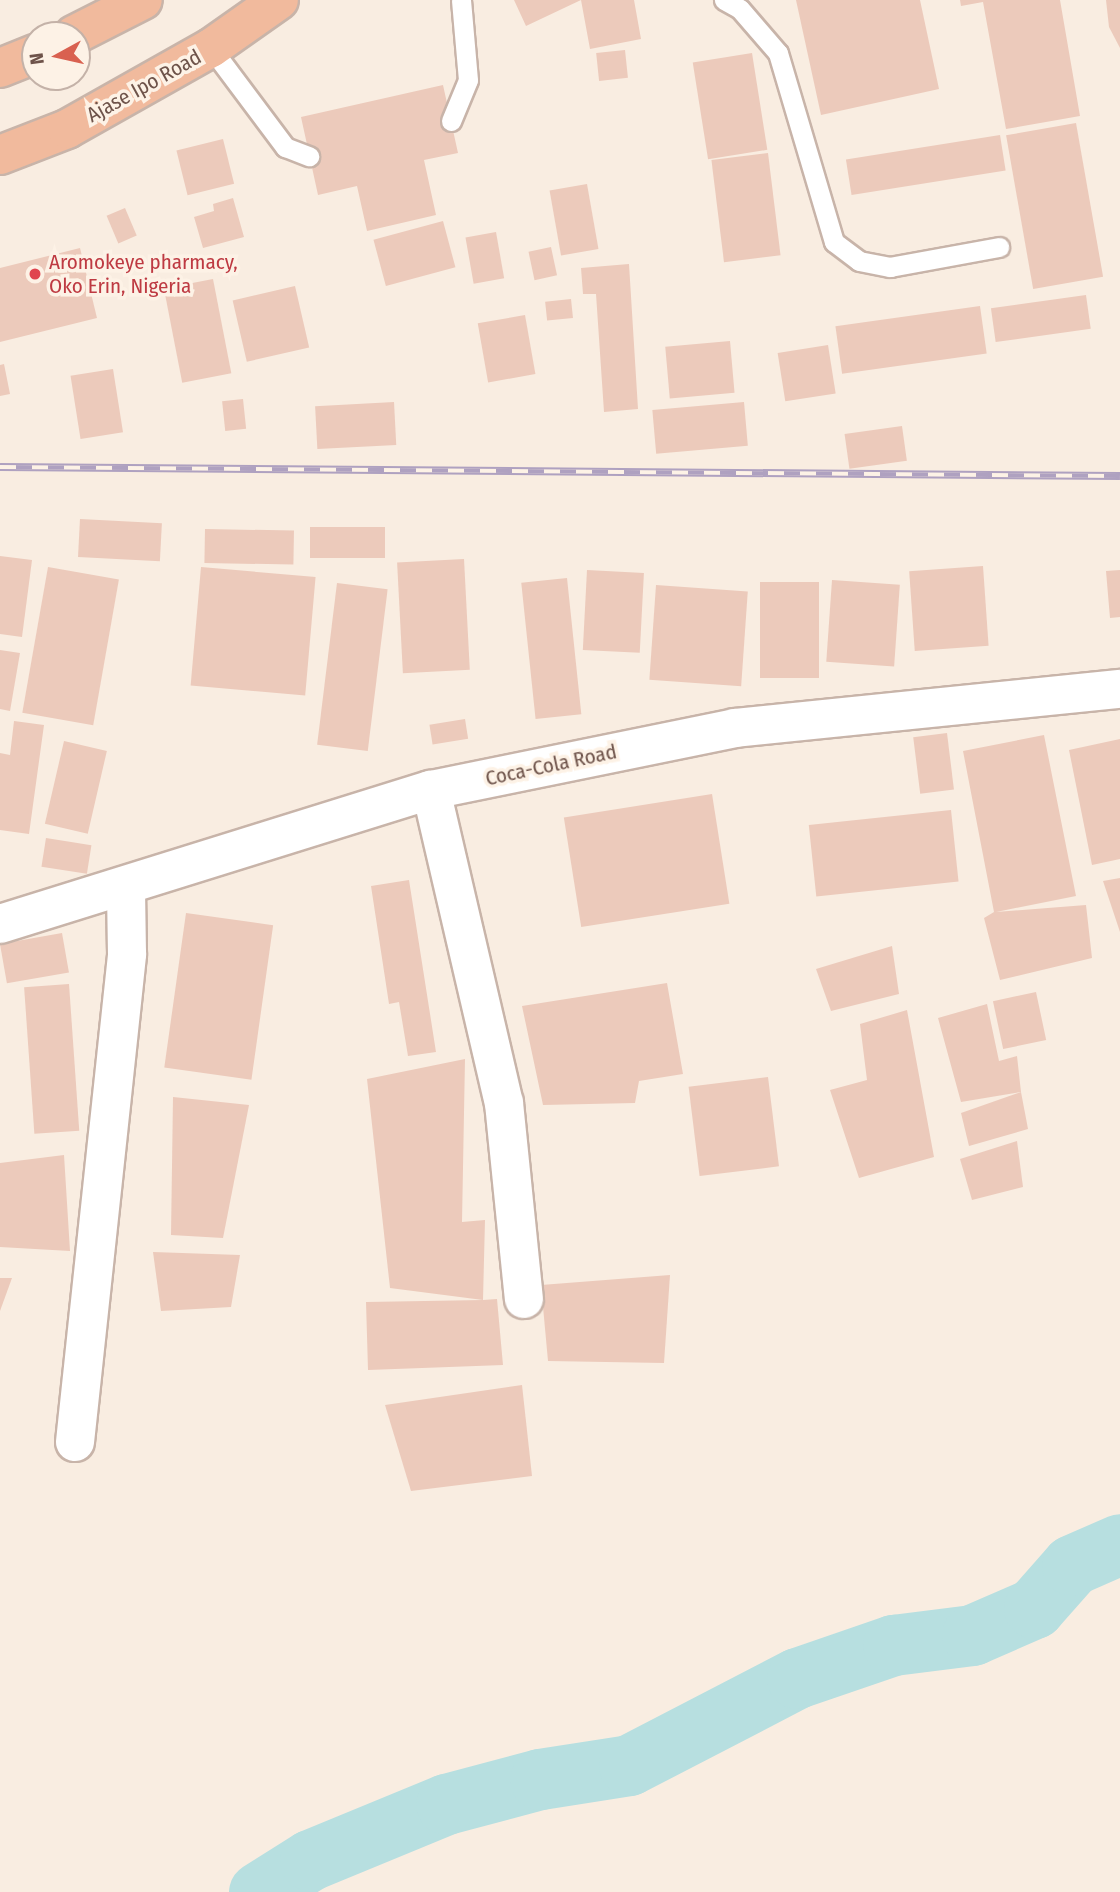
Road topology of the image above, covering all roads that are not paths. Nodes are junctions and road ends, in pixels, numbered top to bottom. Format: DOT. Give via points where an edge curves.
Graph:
graph roads {
  1 [pos="143,0"];
  2 [pos="279,0"];
  3 [pos="461,0"];
  4 [pos="724,0"];
  5 [pos="91,26"];
  6 [pos="211,48"];
  7 [pos="21,60"];
  8 [pos="0,68"];
  9 [pos="451,121"];
  10 [pos="0,155"];
  11 [pos="309,156"];
  12 [pos="999,247"];
  13 [pos="1120,689"];
  14 [pos="431,790"];
  15 [pos="126,888"];
  16 [pos="0,924"];
  17 [pos="524,1299"];
  18 [pos="75,1442"];
  1 -- 5 [label="highway"];
  2 -- 6 [label="highway, Ajase Ipo Road"];
  3 -- 9 [label="lane" via="468,80"];
  4 -- 12 [label="lane" via="740,9 778,53 834,242 859,261 890,267"];
  6 -- 10 [label="highway, Ajase Ipo Road" via="67,129"];
  6 -- 11 [label="lane" via="285,147"];
  7 -- 8 [label="highway"];
  13 -- 14 [label="street, Coca-Cola Road" via="736,728"];
  14 -- 15 [label="street, Coca-Cola Road"];
  14 -- 17 [label="street" via="504,1103"];
  15 -- 16 [label="street, Coca-Cola Road"];
  15 -- 18 [label="street" via="127,954"];
}
